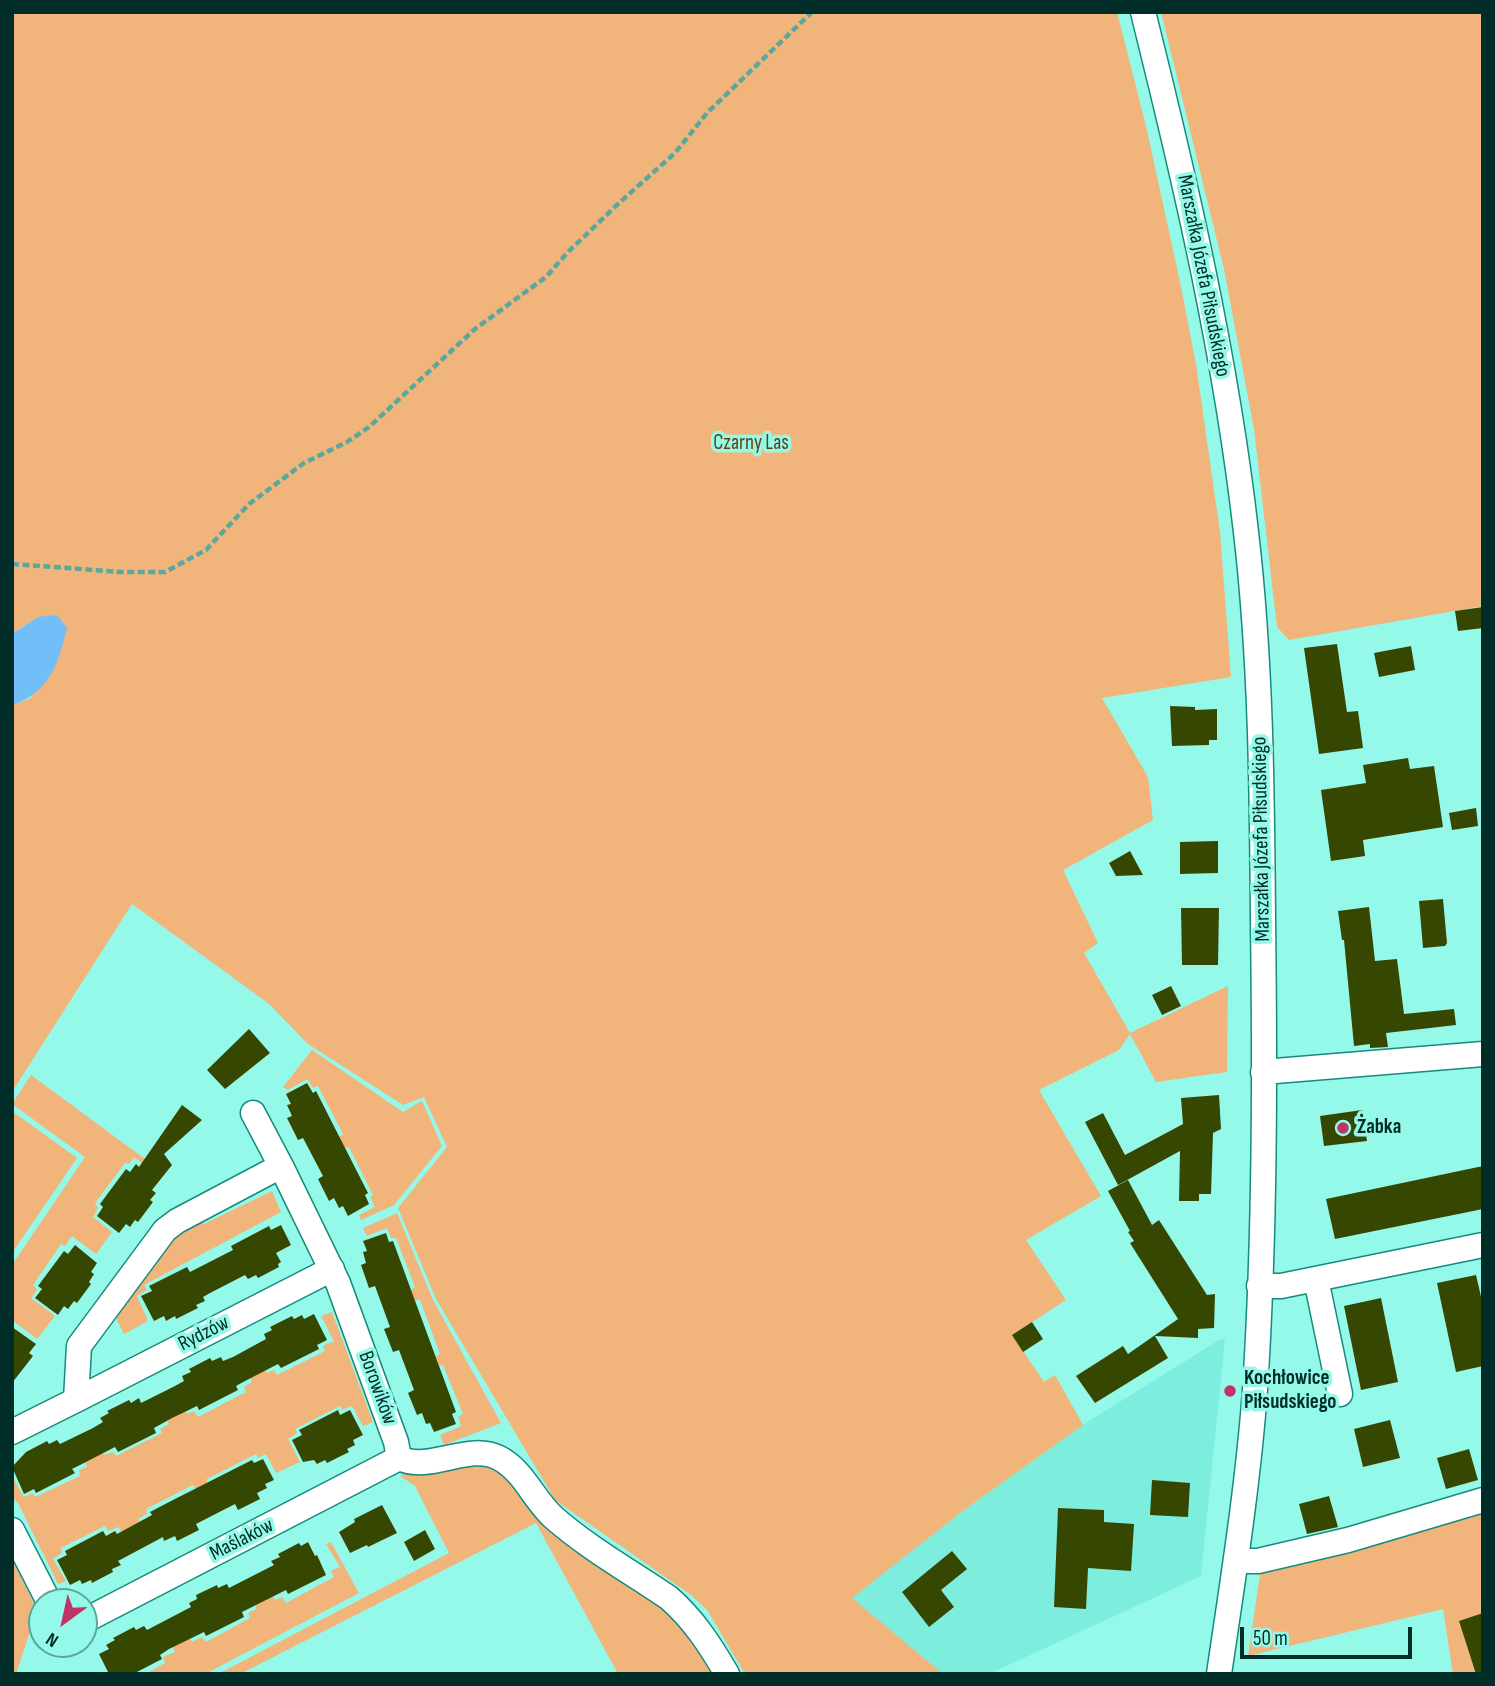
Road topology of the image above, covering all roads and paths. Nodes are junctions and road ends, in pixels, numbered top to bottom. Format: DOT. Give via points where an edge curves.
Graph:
graph roads {
  1 [pos="812,12"];
  2 [pos="1143,12"];
  3 [pos="12,564"];
  4 [pos="1483,1054"];
  5 [pos="1264,1072"];
  6 [pos="253,1113"];
  7 [pos="281,1167"];
  8 [pos="1483,1245"];
  9 [pos="332,1269"];
  10 [pos="1315,1279"];
  11 [pos="1259,1286"];
  12 [pos="1340,1394"];
  13 [pos="76,1400"];
  14 [pos="12,1433"];
  15 [pos="399,1458"];
  16 [pos="1483,1500"];
  17 [pos="12,1530"];
  18 [pos="1236,1561"];
  19 [pos="42,1588"];
  20 [pos="98,1614"];
  21 [pos="727,1674"];
  22 [pos="1219,1674"];
  1 -- 3 [label="path" via="546,277 475,329 369,427 304,463 248,504 206,550 165,572"];
  2 -- 5 [label="street, Marszałka Józefa Piłsudskiego" via="1205,275 1246,534 1260,726"];
  4 -- 5 [label="street"];
  5 -- 11 [label="street, Marszałka Józefa Piłsudskiego"];
  6 -- 7 [label="street, Borowików"];
  7 -- 9 [label="street, Borowików"];
  7 -- 13 [label="street" via="165,1230 79,1346"];
  8 -- 10 [label="street"];
  9 -- 13 [label="street, Rydzów"];
  9 -- 15 [label="street, Borowików"];
  10 -- 11 [label="street"];
  10 -- 12 [label="street"];
  11 -- 18 [label="street, Marszałka Józefa Piłsudskiego" via="1252,1416"];
  13 -- 14 [label="street"];
  15 -- 20 [label="street, Maślaków"];
  15 -- 21 [label="street" via="411,1464 474,1454 499,1458 566,1528 683,1610"];
  16 -- 18 [label="street" via="1336,1543 1258,1561"];
  17 -- 19 [label="street"];
  18 -- 22 [label="street, Marszałka Józefa Piłsudskiego"];
}
